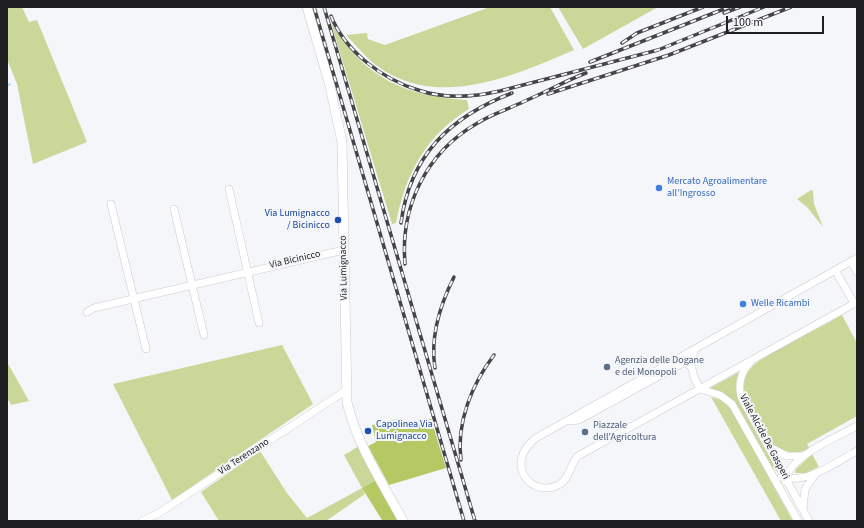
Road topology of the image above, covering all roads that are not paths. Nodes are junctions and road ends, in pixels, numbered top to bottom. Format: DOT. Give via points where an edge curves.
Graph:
graph roads {
  1 [pos="307,7"];
  2 [pos="228,189"];
  3 [pos="111,204"];
  4 [pos="174,208"];
  5 [pos="344,250"];
  6 [pos="854,259"];
  7 [pos="835,270"];
  8 [pos="247,271"];
  9 [pos="857,272"];
  10 [pos="192,285"];
  11 [pos="134,299"];
  12 [pos="856,302"];
  13 [pos="87,312"];
  14 [pos="259,323"];
  15 [pos="204,335"];
  16 [pos="146,349"];
  17 [pos="695,349"];
  18 [pos="759,355"];
  19 [pos="691,367"];
  20 [pos="700,389"];
  21 [pos="345,391"];
  22 [pos="567,421"];
  23 [pos="857,426"];
  24 [pos="766,445"];
  25 [pos="857,451"];
  26 [pos="802,456"];
  27 [pos="770,472"];
  28 [pos="815,474"];
  29 [pos="785,478"];
  30 [pos="783,494"];
  31 [pos="803,511"];
  32 [pos="142,521"];
  33 [pos="403,521"];
  34 [pos="798,521"];
  35 [pos="809,521"];
  1 -- 5 [label="main road, Via Lumignacco" via="340,131 343,155"];
  2 -- 8 [label="street"];
  3 -- 11 [label="street"];
  4 -- 10 [label="street"];
  5 -- 8 [label="street, Via Bicinicco"];
  5 -- 21 [label="main road, Via Lumignacco"];
  6 -- 7 [label="street"];
  6 -- 9 [label="street"];
  7 -- 12 [label="street"];
  7 -- 17 [label="street"];
  8 -- 10 [label="street, Via Bicinicco"];
  8 -- 14 [label="street"];
  10 -- 11 [label="street, Via Bicinicco"];
  10 -- 15 [label="street"];
  11 -- 13 [label="street, Via Bicinicco"];
  11 -- 16 [label="street"];
  12 -- 18 [label="street"];
  17 -- 19 [label="street"];
  17 -- 22 [label="street"];
  18 -- 20 [label="street"];
  18 -- 24 [label="street, Viale Alcide De Gasperi" via="744,369 739,390"];
  19 -- 20 [label="street"];
  19 -- 22 [label="street" via="681,364 580,420"];
  20 -- 22 [label="street" via="578,456 560,484 547,488 534,485 528,481 521,468 523,450 536,438"];
  20 -- 27 [label="street, Viale Alcide De Gasperi" via="720,395 732,404"];
  21 -- 32 [label="street, Via Terenzano"];
  21 -- 33 [label="main road, Via Lumignacco" via="355,430"];
  23 -- 26 [label="street"];
  24 -- 26 [label="street" via="786,456"];
  24 -- 29 [label="street, Viale Alcide De Gasperi"];
  25 -- 28 [label="street"];
  26 -- 29 [label="street"];
  27 -- 29 [label="street"];
  27 -- 30 [label="street, Viale Alcide De Gasperi"];
  28 -- 29 [label="street"];
  28 -- 31 [label="street" via="805,489"];
  29 -- 30 [label="street"];
  29 -- 31 [label="street, Viale Alcide De Gasperi"];
  30 -- 34 [label="street, Viale Alcide De Gasperi"];
  31 -- 35 [label="street, Viale Alcide De Gasperi"];
}
